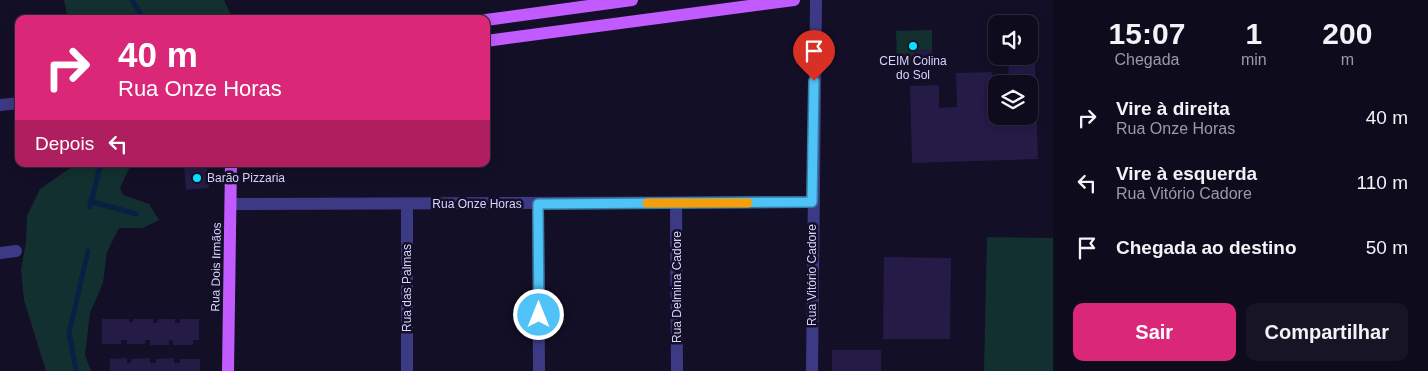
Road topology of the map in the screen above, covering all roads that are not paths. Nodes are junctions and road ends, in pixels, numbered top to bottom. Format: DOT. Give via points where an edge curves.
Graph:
graph roads {
  1 [pos="632,0"];
  2 [pos="794,0"];
  3 [pos="816,0"];
  4 [pos="490,19"];
  5 [pos="490,40"];
  6 [pos="15,103"];
  7 [pos="0,105"];
  8 [pos="231,167"];
  9 [pos="812,202"];
  10 [pos="676,203"];
  11 [pos="232,204"];
  12 [pos="538,204"];
  13 [pos="407,205"];
  14 [pos="16,251"];
  15 [pos="0,253"];
  16 [pos="228,371"];
  17 [pos="407,371"];
  18 [pos="539,371"];
  19 [pos="677,371"];
  20 [pos="812,371"];
  1 -- 4 [label="main road"];
  2 -- 5 [label="main road"];
  3 -- 9 [label="street, Rua Vitório Cadore"];
  6 -- 7 [label="street"];
  8 -- 11 [label="main road, Rua Dois Irmãos"];
  9 -- 10 [label="street, Rua Onze Horas"];
  9 -- 20 [label="street, Rua Vitório Cadore"];
  10 -- 12 [label="street, Rua Onze Horas"];
  10 -- 19 [label="street, Rua Delmina Cadore"];
  11 -- 13 [label="street, Rua Onze Horas"];
  11 -- 16 [label="main road, Rua Dois Irmãos"];
  12 -- 13 [label="street, Rua Onze Horas"];
  12 -- 18 [label="street"];
  13 -- 17 [label="street, Rua das Palmas"];
  14 -- 15 [label="street"];
}
